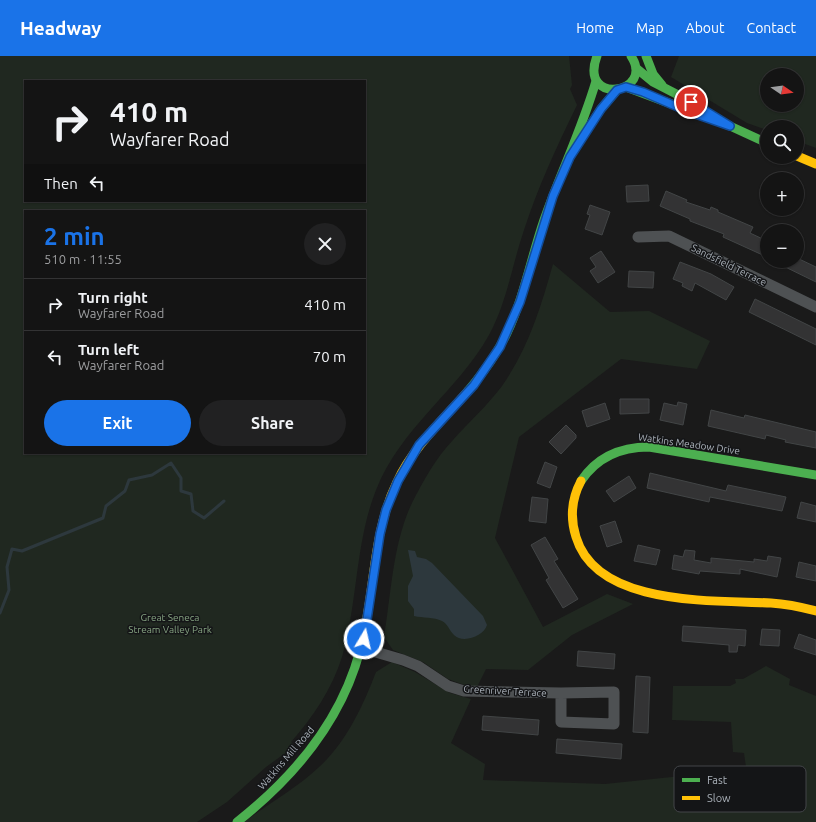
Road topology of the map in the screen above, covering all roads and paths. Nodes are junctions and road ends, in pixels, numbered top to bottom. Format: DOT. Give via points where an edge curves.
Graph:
graph roads {
  1 [pos="597,56"];
  2 [pos="646,56"];
  3 [pos="633,57"];
  4 [pos="636,68"];
  5 [pos="596,81"];
  6 [pos="626,87"];
  7 [pos="666,89"];
  8 [pos="617,90"];
  9 [pos="730,126"];
  10 [pos="760,140"];
  11 [pos="570,157"];
  12 [pos="804,159"];
  13 [pos="816,164"];
  14 [pos="638,237"];
  15 [pos="816,307"];
  16 [pos="816,475"];
  17 [pos="816,611"];
  18 [pos="362,648"];
  19 [pos="561,693"];
  20 [pos="237,822"];
  1 -- 5 [label="street, Watkins Mill Road" via="592,68"];
  2 -- 7 [label="street" via="654,74"];
  3 -- 4 [label="street"];
  4 -- 6 [label="street" via="631,82"];
  4 -- 7 [label="street" via="644,78"];
  5 -- 8 [label="street" via="605,89"];
  5 -- 11 [label="street, Watkins Mill Road"];
  6 -- 8 [label="street"];
  6 -- 9 [label="street"];
  7 -- 9 [label="street"];
  8 -- 11 [label="street, Watkins Mill Road" via="601,109"];
  9 -- 10 [label="street"];
  11 -- 18 [label="street, Watkins Mill Road" via="543,223 512,323 500,347 474,385 419,445 392,494 378,541"];
  12 -- 13 [label="street"];
  14 -- 15 [label="street, Sandsfield Terrace" via="669,236"];
  16 -- 17 [label="street, Watkins Meadow Drive" via="632,446 618,450 597,462 581,480 573,502 572,525 584,556 592,565 609,577 649,594 695,601 789,605"];
  18 -- 19 [label="street, Greenriver Terrace" via="418,666 448,686 464,691"];
  18 -- 20 [label="street, Watkins Mill Road" via="346,694 325,731 267,797"];
  19 -- 19 [label="street, Greenriver Terrace" via="561,722 614,724 614,692"];
}
